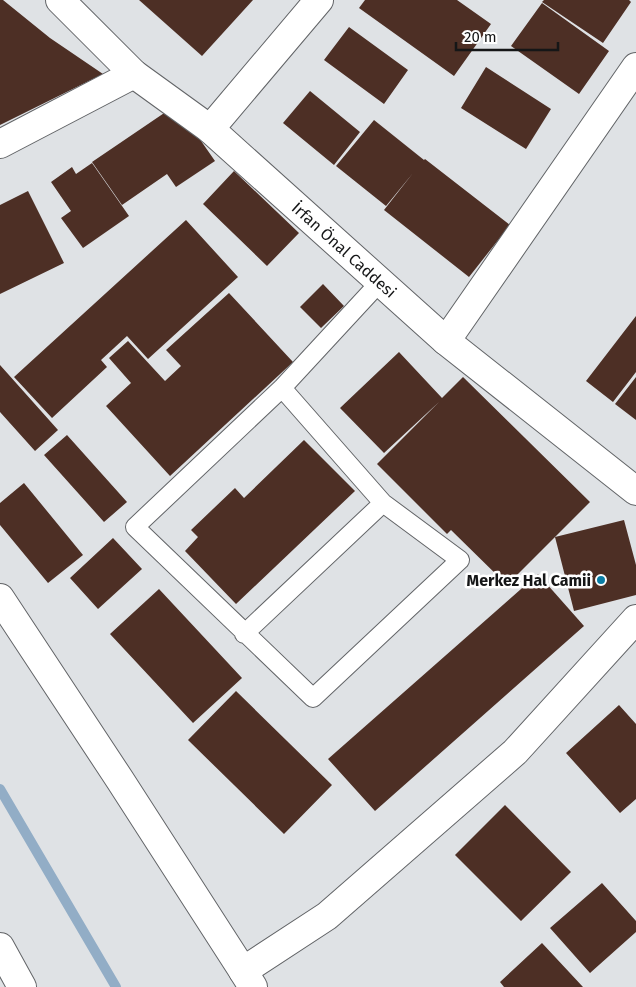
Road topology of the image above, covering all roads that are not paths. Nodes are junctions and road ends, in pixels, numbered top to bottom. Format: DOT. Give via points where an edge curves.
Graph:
graph roads {
  1 [pos="60,0"];
  2 [pos="320,0"];
  3 [pos="636,67"];
  4 [pos="134,74"];
  5 [pos="210,129"];
  6 [pos="0,144"];
  7 [pos="380,282"];
  8 [pos="446,341"];
  9 [pos="282,388"];
  10 [pos="636,491"];
  11 [pos="383,503"];
  12 [pos="0,598"];
  13 [pos="636,619"];
  14 [pos="244,634"];
  15 [pos="0,947"];
  16 [pos="248,979"];
  17 [pos="22,987"];
  1 -- 4 [label="street, İrfan Önal Caddesi"];
  2 -- 5 [label="street"];
  3 -- 8 [label="street"];
  4 -- 5 [label="street, İrfan Önal Caddesi"];
  4 -- 6 [label="street"];
  5 -- 7 [label="street, İrfan Önal Caddesi"];
  7 -- 8 [label="street, İrfan Önal Caddesi"];
  7 -- 9 [label="lane"];
  8 -- 10 [label="street, İrfan Önal Caddesi"];
  9 -- 11 [label="lane"];
  9 -- 14 [label="lane" via="135,527"];
  11 -- 14 [label="lane"];
  11 -- 14 [label="lane" via="460,560 313,698"];
  12 -- 16 [label="street"];
  13 -- 16 [label="street" via="515,752 326,916"];
  15 -- 17 [label="street"];
}
